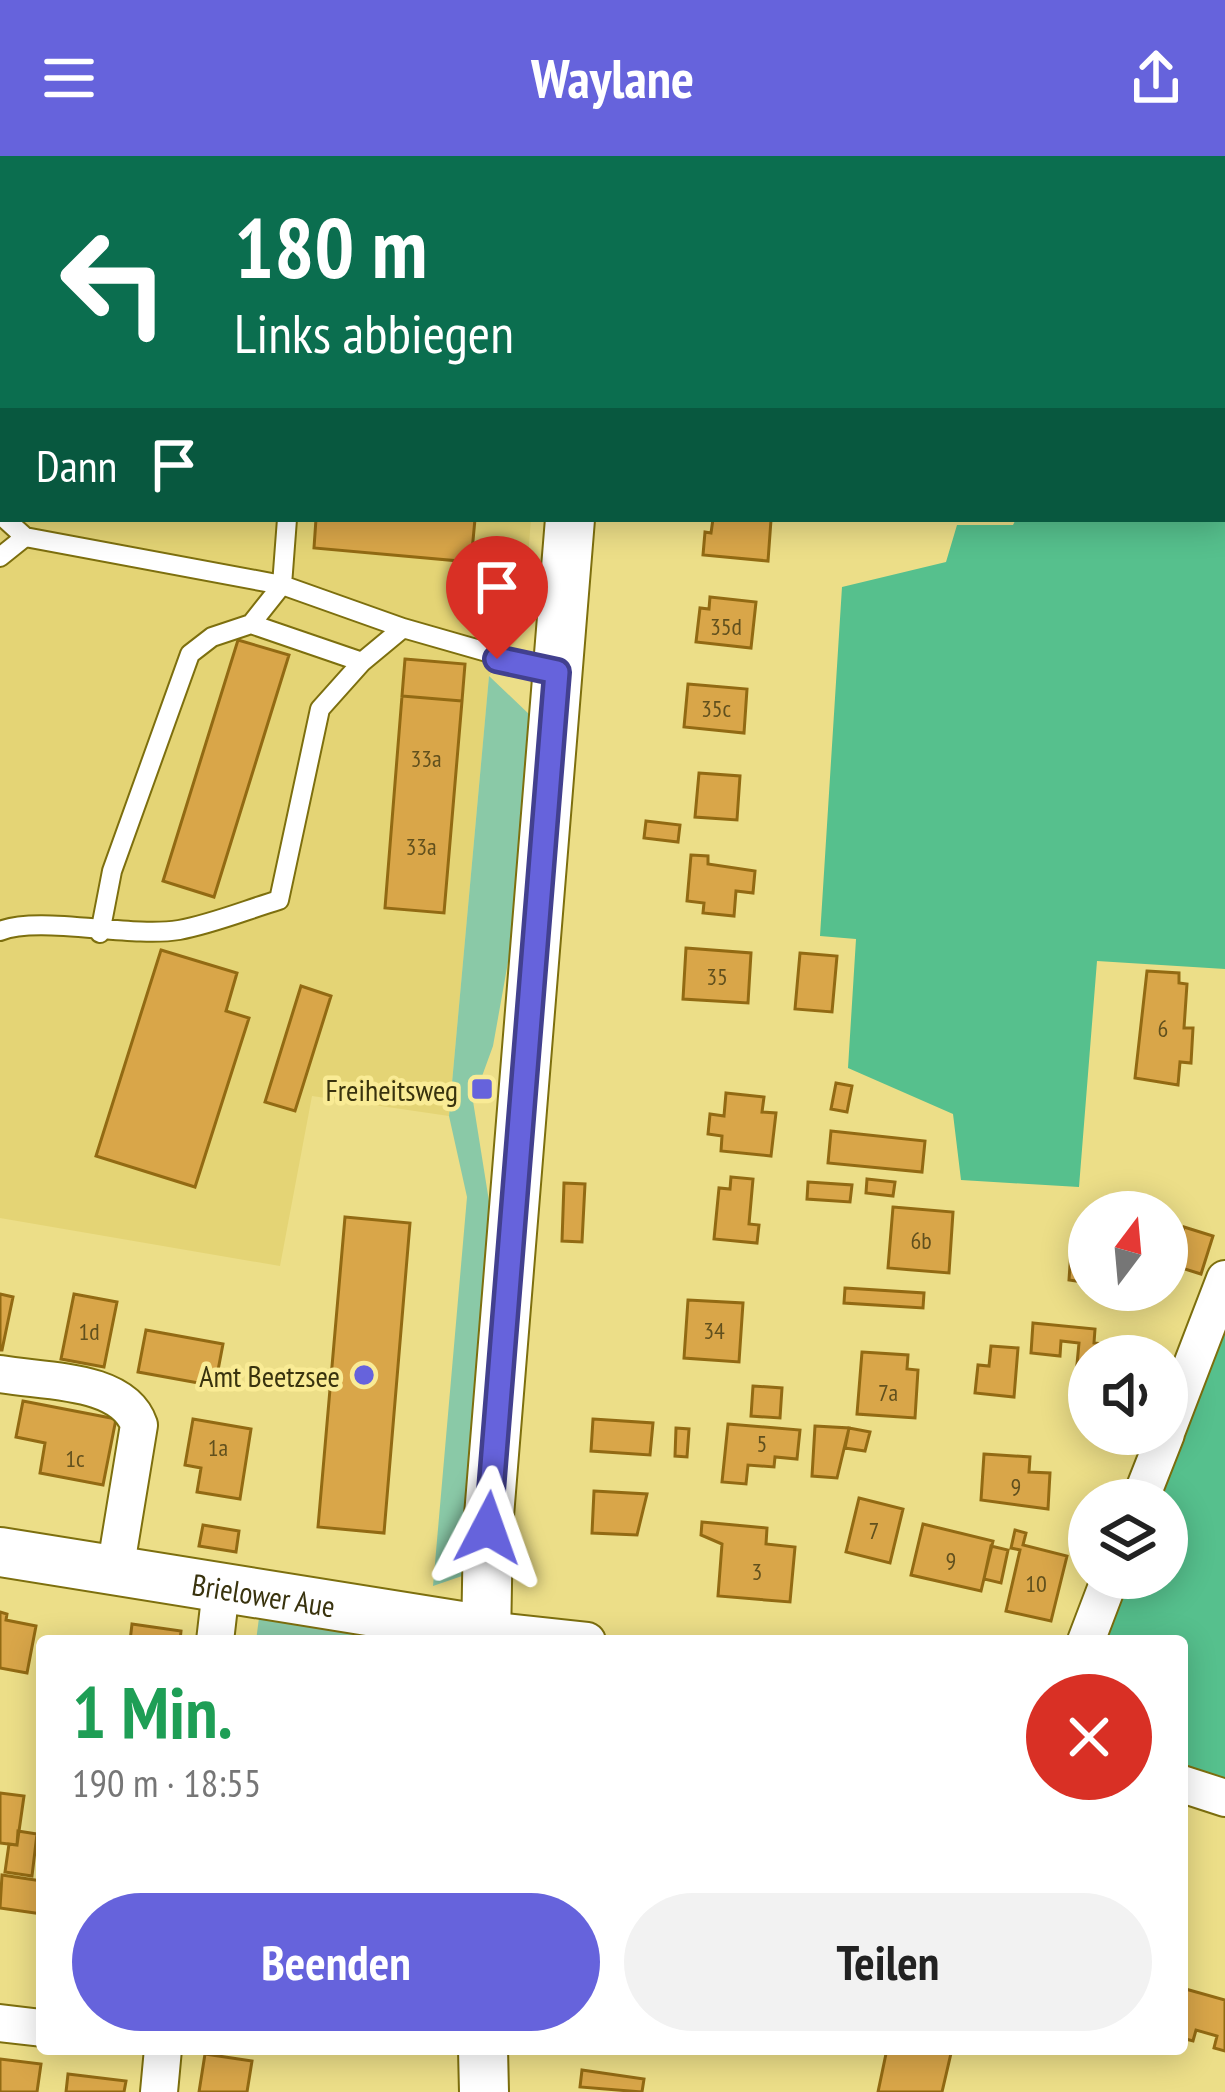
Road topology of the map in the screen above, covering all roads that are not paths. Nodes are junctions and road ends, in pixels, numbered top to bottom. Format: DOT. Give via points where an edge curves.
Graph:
graph roads {
  1 [pos="9,522"];
  2 [pos="287,522"];
  3 [pos="570,522"];
  4 [pos="25,536"];
  5 [pos="0,557"];
  6 [pos="282,585"];
  7 [pos="250,624"];
  8 [pos="403,628"];
  9 [pos="362,662"];
  10 [pos="557,672"];
  11 [pos="0,931"];
  12 [pos="100,933"];
  13 [pos="1225,1279"];
  14 [pos="0,1374"];
  15 [pos="1188,1375"];
  16 [pos="0,1552"];
  17 [pos="115,1571"];
  18 [pos="221,1589"];
  19 [pos="1102,1599"];
  20 [pos="216,1635"];
  21 [pos="480,1635"];
  22 [pos="486,1635"];
  23 [pos="1088,1635"];
  24 [pos="1188,1786"];
  25 [pos="1225,1798"];
  26 [pos="0,2024"];
  27 [pos="36,2027"];
  28 [pos="162,2055"];
  29 [pos="483,2055"];
  30 [pos="159,2092"];
  31 [pos="484,2092"];
  1 -- 4 [label="lane"];
  2 -- 6 [label="lane"];
  3 -- 10 [label="main road"];
  4 -- 5 [label="lane"];
  4 -- 6 [label="lane"];
  6 -- 7 [label="lane"];
  6 -- 8 [label="lane"];
  7 -- 9 [label="lane"];
  7 -- 12 [label="lane" via="190,654 112,871"];
  8 -- 9 [label="lane"];
  8 -- 10 [label="lane"];
  9 -- 12 [label="lane" via="320,709 279,900 178,930"];
  10 -- 22 [label="main road"];
  11 -- 12 [label="lane" via="16,925"];
  13 -- 15 [label="street"];
  14 -- 17 [label="street" via="115,1394 133,1406 139,1425"];
  16 -- 17 [label="main road, Brielower Aue"];
  17 -- 18 [label="main road, Brielower Aue"];
  18 -- 20 [label="street"];
  18 -- 21 [label="main road, Brielower Aue"];
  19 -- 23 [label="street"];
  24 -- 25 [label="street"];
  26 -- 27 [label="street"];
  28 -- 30 [label="street"];
  29 -- 31 [label="main road"];
}
